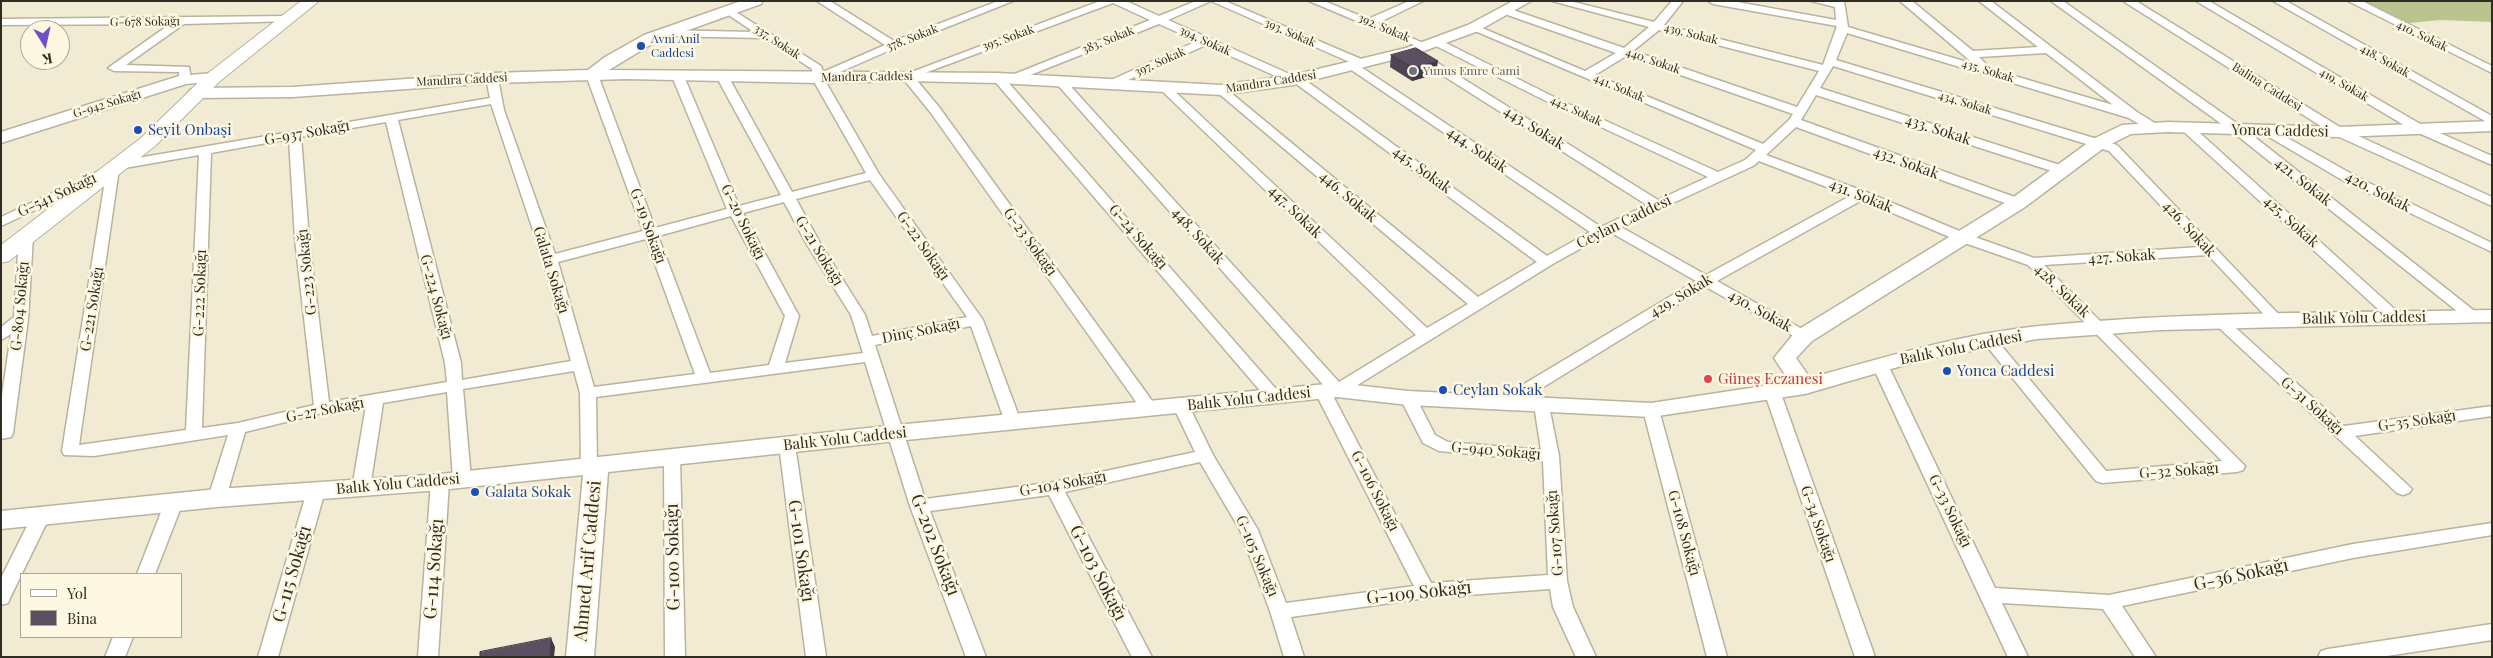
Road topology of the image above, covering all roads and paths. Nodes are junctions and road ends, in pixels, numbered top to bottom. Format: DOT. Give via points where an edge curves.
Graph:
graph roads {
  1 [pos="311,1"];
  2 [pos="756,1"];
  3 [pos="822,1"];
  4 [pos="1008,1"];
  5 [pos="1110,1"];
  6 [pos="1117,1"];
  7 [pos="1206,1"];
  8 [pos="1216,1"];
  9 [pos="1314,1"];
  10 [pos="1418,1"];
  11 [pos="1524,1"];
  12 [pos="1557,1"];
  13 [pos="1678,1"];
  14 [pos="1713,1"];
  15 [pos="1816,1"];
  16 [pos="1905,1"];
  17 [pos="1984,1"];
  18 [pos="2056,1"];
  19 [pos="2128,1"];
  20 [pos="2201,1"];
  21 [pos="2278,1"];
  22 [pos="2353,1"];
  23 [pos="1839,3"];
  24 [pos="728,10"];
  25 [pos="1506,11"];
  26 [pos="289,19"];
  27 [pos="1158,20"];
  28 [pos="181,21"];
  29 [pos="1,22"];
  30 [pos="70,22"];
  31 [pos="1371,22"];
  32 [pos="20,23"];
  33 [pos="20,25"];
  34 [pos="1659,26"];
  35 [pos="1843,26"];
  36 [pos="1473,28"];
  37 [pos="660,33"];
  38 [pos="1,35"];
  39 [pos="765,35"];
  40 [pos="1206,41"];
  41 [pos="893,45"];
  42 [pos="1424,46"];
  43 [pos="2048,50"];
  44 [pos="1627,52"];
  45 [pos="1970,54"];
  46 [pos="1359,65"];
  47 [pos="1828,65"];
  48 [pos="2492,70"];
  49 [pos="1987,71"];
  50 [pos="592,74"];
  51 [pos="677,74"];
  52 [pos="1586,75"];
  53 [pos="722,76"];
  54 [pos="907,76"];
  55 [pos="492,78"];
  56 [pos="818,78"];
  57 [pos="1005,78"];
  58 [pos="1295,79"];
  59 [pos="1060,81"];
  60 [pos="1113,83"];
  61 [pos="191,86"];
  62 [pos="1164,88"];
  63 [pos="1220,90"];
  64 [pos="1814,90"];
  65 [pos="496,100"];
  66 [pos="2133,115"];
  67 [pos="1797,117"];
  68 [pos="391,118"];
  69 [pos="2492,121"];
  70 [pos="2492,126"];
  71 [pos="2154,128"];
  72 [pos="2187,128"];
  73 [pos="2418,128"];
  74 [pos="2238,130"];
  75 [pos="2268,131"];
  76 [pos="2340,132"];
  77 [pos="295,134"];
  78 [pos="1,138"];
  79 [pos="2099,143"];
  80 [pos="205,150"];
  81 [pos="1761,153"];
  82 [pos="2492,161"];
  83 [pos="116,167"];
  84 [pos="2062,170"];
  85 [pos="873,174"];
  86 [pos="1718,177"];
  87 [pos="1861,195"];
  88 [pos="787,196"];
  89 [pos="2492,202"];
  90 [pos="2018,203"];
  91 [pos="1656,205"];
  92 [pos="734,210"];
  93 [pos="1,222"];
  94 [pos="1606,230"];
  95 [pos="650,234"];
  96 [pos="26,237"];
  97 [pos="1964,238"];
  98 [pos="2492,248"];
  99 [pos="2210,251"];
  100 [pos="1,256"];
  101 [pos="550,260"];
  102 [pos="1546,262"];
  103 [pos="2034,262"];
  104 [pos="1706,281"];
  105 [pos="1476,303"];
  106 [pos="2482,316"];
  107 [pos="2395,317"];
  108 [pos="21,319"];
  109 [pos="976,320"];
  110 [pos="2276,320"];
  111 [pos="2222,323"];
  112 [pos="2101,328"];
  113 [pos="1,335"];
  114 [pos="1425,335"];
  115 [pos="1804,336"];
  116 [pos="867,342"];
  117 [pos="1990,342"];
  118 [pos="870,357"];
  119 [pos="579,365"];
  120 [pos="1880,365"];
  121 [pos="775,370"];
  122 [pos="704,378"];
  123 [pos="456,386"];
  124 [pos="1805,387"];
  125 [pos="1330,391"];
  126 [pos="1772,391"];
  127 [pos="588,393"];
  128 [pos="1275,397"];
  129 [pos="1408,398"];
  130 [pos="375,400"];
  131 [pos="1505,403"];
  132 [pos="1542,405"];
  133 [pos="1181,406"];
  134 [pos="322,408"];
  135 [pos="1150,409"];
  136 [pos="1651,410"];
  137 [pos="2492,411"];
  138 [pos="1013,422"];
  139 [pos="238,428"];
  140 [pos="2341,432"];
  141 [pos="896,433"];
  142 [pos="3,434"];
  143 [pos="194,435"];
  144 [pos="787,446"];
  145 [pos="70,450"];
  146 [pos="1205,455"];
  147 [pos="1551,456"];
  148 [pos="672,458"];
  149 [pos="593,466"];
  150 [pos="451,480"];
  151 [pos="361,488"];
  152 [pos="1054,488"];
  153 [pos="2403,489"];
  154 [pos="316,491"];
  155 [pos="217,498"];
  156 [pos="174,502"];
  157 [pos="919,506"];
  158 [pos="41,516"];
  159 [pos="1,520"];
  160 [pos="2492,529"];
  161 [pos="146,573"];
  162 [pos="1558,581"];
  163 [pos="1426,591"];
  164 [pos="1990,595"];
  165 [pos="1,598"];
  166 [pos="2109,602"];
  167 [pos="1280,611"];
  168 [pos="2492,632"];
  169 [pos="123,638"];
  170 [pos="115,657"];
  171 [pos="268,657"];
  172 [pos="428,657"];
  173 [pos="580,657"];
  174 [pos="675,657"];
  175 [pos="816,657"];
  176 [pos="976,657"];
  177 [pos="1142,657"];
  178 [pos="1294,657"];
  179 [pos="1586,657"];
  180 [pos="1717,657"];
  181 [pos="1865,657"];
  182 [pos="2018,657"];
  183 [pos="2146,657"];
  184 [pos="2328,657"];
  1 -- 26 [label="main road"];
  2 -- 24 [label="street"];
  3 -- 41 [label="street"];
  4 -- 41 [label="street, 378. Sokak"];
  5 -- 54 [label="street, 395. Sokak"];
  6 -- 27 [label="street, 394. Sokak"];
  7 -- 27 [label="street, 383. Sokak"];
  8 -- 46 [label="street, 393. Sokak"];
  9 -- 31 [label="street, 392. Sokak"];
  10 -- 31 [label="street"];
  11 -- 25 [label="street, Mandıra Caddesi"];
  12 -- 34 [label="street, 439. Sokak"];
  13 -- 34 [label="street"];
  14 -- 35 [label="street, 435. Sokak"];
  15 -- 23 [label="street"];
  16 -- 45 [label="street"];
  17 -- 43 [label="street"];
  18 -- 74 [label="street, 421. Sokak"];
  19 -- 76 [label="street, Balina Caddesi"];
  20 -- 73 [label="street, 419. Sokak"];
  21 -- 69 [label="street, 418. Sokak"];
  22 -- 48 [label="street, 410. Sokak"];
  23 -- 35 [label="street"];
  24 -- 37 [label="street"];
  24 -- 39 [label="street, 337. Sokak"];
  25 -- 36 [label="street, Mandıra Caddesi"];
  25 -- 44 [label="street, 440. Sokak"];
  26 -- 28 [label="street, G-678 Sokağı"];
  26 -- 61 [label="main road" via="213,78"];
  27 -- 40 [label="street, 394. Sokak"];
  27 -- 57 [label="street, 383. Sokak"];
  28 -- 30 [label="street, G-678 Sokağı"];
  28 -- 61 [label="street" via="114,68 185,68"];
  29 -- 32 [label="street, G-678 Sokağı"];
  31 -- 42 [label="street, 392. Sokak"];
  33 -- 38 [label="street"];
  34 -- 44 [label="street"];
  34 -- 47 [label="street, 439. Sokak"];
  35 -- 47 [label="street, Ceylan Caddesi"];
  35 -- 49 [label="street, 435. Sokak"];
  36 -- 42 [label="street, Mandıra Caddesi"];
  36 -- 52 [label="street, 441. Sokak"];
  37 -- 39 [label="street"];
  37 -- 50 [label="street" via="630,46"];
  39 -- 56 [label="street, 337. Sokak" via="817,68"];
  40 -- 58 [label="street, 394. Sokak"];
  40 -- 60 [label="street, 397. Sokak"];
  41 -- 56 [label="street, 378. Sokak"];
  42 -- 46 [label="street, Mandıra Caddesi"];
  42 -- 86 [label="street, 442. Sokak"];
  42 -- 91 [label="street, 443. Sokak"];
  43 -- 45 [label="street"];
  43 -- 66 [label="street"];
  44 -- 52 [label="street"];
  44 -- 67 [label="street, 440. Sokak"];
  45 -- 49 [label="street"];
  46 -- 58 [label="street, Mandıra Caddesi"];
  46 -- 94 [label="street, 444. Sokak"];
  47 -- 64 [label="street, Ceylan Caddesi"];
  47 -- 79 [label="street, 434. Sokak"];
  49 -- 66 [label="street, 435. Sokak"];
  50 -- 51 [label="street, Mandıra Caddesi"];
  50 -- 55 [label="street, Mandıra Caddesi"];
  50 -- 95 [label="street, G-19 Sokağı"];
  51 -- 53 [label="street, Mandıra Caddesi"];
  51 -- 92 [label="street, G-20 Sokağı"];
  52 -- 81 [label="street, 441. Sokak"];
  53 -- 56 [label="street, Mandıra Caddesi"];
  53 -- 88 [label="street, G-21 Sokağı"];
  54 -- 56 [label="street, Mandıra Caddesi"];
  54 -- 57 [label="street, Mandıra Caddesi"];
  54 -- 135 [label="street, G-23 Sokağı" via="935,110"];
  55 -- 61 [label="street, Mandıra Caddesi" via="293,92"];
  55 -- 65 [label="street, Galata Sokağı"];
  56 -- 85 [label="street, G-22 Sokağı"];
  57 -- 59 [label="street, Mandıra Caddesi"];
  57 -- 128 [label="street, G-24 Sokağı"];
  58 -- 63 [label="street, Mandıra Caddesi"];
  58 -- 102 [label="street, 445. Sokak"];
  59 -- 60 [label="street, Mandıra Caddesi"];
  59 -- 125 [label="street, 448. Sokak"];
  60 -- 62 [label="street, Mandıra Caddesi"];
  61 -- 78 [label="street, G-942 Sokağı"];
  61 -- 83 [label="main road" via="148,142"];
  62 -- 63 [label="street, Mandıra Caddesi"];
  62 -- 114 [label="street, 447. Sokak"];
  63 -- 105 [label="street, 446. Sokak"];
  64 -- 67 [label="street, Ceylan Caddesi"];
  64 -- 84 [label="street, 433. Sokak"];
  65 -- 68 [label="street, G-937 Sokağı"];
  65 -- 101 [label="street, Galata Sokağı"];
  66 -- 71 [label="street"];
  67 -- 81 [label="street, Ceylan Caddesi"];
  67 -- 90 [label="street, 432. Sokak"];
  68 -- 77 [label="street, G-937 Sokağı"];
  68 -- 123 [label="street, G-224 Sokağı" via="453,363"];
  70 -- 73 [label="street, Yonca Caddesi"];
  71 -- 72 [label="street, Yonca Caddesi"];
  71 -- 79 [label="street, Yonca Caddesi" via="2128,129"];
  72 -- 74 [label="street, Yonca Caddesi"];
  72 -- 107 [label="street, 425. Sokak"];
  73 -- 76 [label="street, Yonca Caddesi"];
  73 -- 82 [label="street, 419. Sokak"];
  74 -- 75 [label="street, Yonca Caddesi"];
  74 -- 106 [label="street, 421. Sokak"];
  75 -- 76 [label="street, Yonca Caddesi"];
  75 -- 98 [label="street, 420. Sokak" via="2354,181"];
  76 -- 89 [label="street, Balina Caddesi"];
  77 -- 80 [label="street, G-937 Sokağı"];
  77 -- 134 [label="street, G-223 Sokağı" via="302,239"];
  79 -- 84 [label="street, Yonca Caddesi"];
  79 -- 99 [label="street, 426. Sokak" via="2113,148"];
  80 -- 83 [label="street, G-937 Sokağı"];
  80 -- 143 [label="street, G-222 Sokağı"];
  81 -- 86 [label="street, Ceylan Caddesi"];
  81 -- 87 [label="street, 431. Sokak"];
  83 -- 93 [label="street, G-541 Sokağı"];
  83 -- 96 [label="main road"];
  83 -- 145 [label="street, G-221 Sokağı"];
  84 -- 90 [label="street, Yonca Caddesi"];
  85 -- 88 [label="street"];
  85 -- 109 [label="street, G-22 Sokağı"];
  86 -- 91 [label="street, Ceylan Caddesi"];
  87 -- 97 [label="street, 431. Sokak"];
  87 -- 104 [label="street, 429. Sokak"];
  88 -- 92 [label="street"];
  88 -- 116 [label="street, G-21 Sokağı" via="858,315"];
  90 -- 97 [label="street, Yonca Caddesi"];
  91 -- 94 [label="street, Ceylan Caddesi"];
  92 -- 95 [label="street"];
  92 -- 121 [label="street, G-20 Sokağı" via="792,316"];
  94 -- 102 [label="street, Ceylan Caddesi"];
  94 -- 104 [label="street, 430. Sokak"];
  95 -- 101 [label="street"];
  95 -- 122 [label="street, G-19 Sokağı"];
  96 -- 100 [label="main road"];
  96 -- 108 [label="street, G-804 Sokağı"];
  97 -- 103 [label="street, 428. Sokak"];
  97 -- 115 [label="street, Yonca Caddesi"];
  99 -- 103 [label="street, 427. Sokak"];
  99 -- 110 [label="street, 426. Sokak"];
  101 -- 119 [label="street, Galata Sokağı"];
  102 -- 105 [label="street, Ceylan Caddesi"];
  103 -- 112 [label="street, 428. Sokak"];
  104 -- 115 [label="street, 430. Sokak"];
  104 -- 131 [label="street, 429. Sokak"];
  105 -- 114 [label="street, Ceylan Caddesi"];
  106 -- 107 [label="street, Balık Yolu Caddesi"];
  107 -- 110 [label="street, Balık Yolu Caddesi"];
  108 -- 113 [label="street"];
  108 -- 142 [label="street, G-804 Sokağı"];
  109 -- 116 [label="street, Dinç Sokağı"];
  109 -- 138 [label="street, G-22 Sokağı"];
  110 -- 111 [label="street, Balık Yolu Caddesi"];
  111 -- 112 [label="street, Balık Yolu Caddesi"];
  111 -- 140 [label="street, G-31 Sokağı"];
  112 -- 117 [label="street, Balık Yolu Caddesi" via="2037,333"];
  112 -- 117 [label="street, G-32 Sokağı" via="2238,466 2102,477"];
  114 -- 125 [label="street, Ceylan Caddesi"];
  115 -- 124 [label="street, Yonca Caddesi" via="1785,358"];
  116 -- 118 [label="street, G-21 Sokağı"];
  117 -- 120 [label="street, Balık Yolu Caddesi" via="1920,354"];
  118 -- 121 [label="street"];
  118 -- 141 [label="street, G-21 Sokağı"];
  119 -- 123 [label="street, G-27 Sokağı"];
  119 -- 127 [label="street, Galata Sokağı"];
  120 -- 124 [label="street, Balık Yolu Caddesi"];
  120 -- 164 [label="street, G-33 Sokağı"];
  121 -- 122 [label="street"];
  122 -- 127 [label="street"];
  123 -- 130 [label="street, G-27 Sokağı"];
  123 -- 150 [label="street, G-224 Sokağı"];
  124 -- 126 [label="street, Balık Yolu Caddesi"];
  125 -- 128 [label="street, Balık Yolu Caddesi"];
  125 -- 129 [label="street, Balık Yolu Caddesi"];
  125 -- 163 [label="street, G-106 Sokağı"];
  126 -- 136 [label="street, Balık Yolu Caddesi"];
  126 -- 181 [label="street, G-34 Sokağı"];
  127 -- 149 [label="street, Galata Sokağı"];
  128 -- 133 [label="street, Balık Yolu Caddesi"];
  129 -- 131 [label="street, Balık Yolu Caddesi"];
  129 -- 147 [label="street, G-940 Sokağı" via="1428,439 1445,447"];
  130 -- 134 [label="street, G-27 Sokağı"];
  130 -- 151 [label="street"];
  131 -- 132 [label="street, Balık Yolu Caddesi"];
  132 -- 136 [label="street, Balık Yolu Caddesi"];
  132 -- 147 [label="street, G-107 Sokağı"];
  133 -- 135 [label="street, Balık Yolu Caddesi"];
  133 -- 146 [label="street, G-105 Sokağı"];
  134 -- 139 [label="street, G-27 Sokağı"];
  135 -- 138 [label="street, Balık Yolu Caddesi"];
  136 -- 180 [label="street, G-108 Sokağı"];
  137 -- 140 [label="street, G-35 Sokağı"];
  138 -- 141 [label="street, Balık Yolu Caddesi"];
  139 -- 143 [label="street, G-27 Sokağı"];
  139 -- 155 [label="street"];
  140 -- 153 [label="street, G-31 Sokağı"];
  141 -- 144 [label="street, Balık Yolu Caddesi"];
  141 -- 157 [label="street, G-202 Sokağı"];
  143 -- 145 [label="street, G-27 Sokağı" via="94,450"];
  144 -- 148 [label="street, Balık Yolu Caddesi"];
  144 -- 175 [label="street, G-101 Sokağı"];
  146 -- 152 [label="street, G-104 Sokağı"];
  146 -- 167 [label="street, G-105 Sokağı" via="1249,530"];
  147 -- 162 [label="street, G-107 Sokağı"];
  148 -- 149 [label="street, Balık Yolu Caddesi"];
  148 -- 174 [label="street, G-100 Sokağı"];
  149 -- 150 [label="street, Balık Yolu Caddesi"];
  149 -- 173 [label="street, Ahmed Arif Caddesi"];
  150 -- 151 [label="street, Balık Yolu Caddesi"];
  150 -- 172 [label="street, G-114 Sokağı"];
  151 -- 154 [label="street, Balık Yolu Caddesi"];
  152 -- 157 [label="street, G-104 Sokağı"];
  152 -- 177 [label="street, G-103 Sokağı"];
  154 -- 155 [label="street, Balık Yolu Caddesi"];
  154 -- 171 [label="street, G-115 Sokağı"];
  155 -- 156 [label="street, Balık Yolu Caddesi"];
  156 -- 158 [label="street, Balık Yolu Caddesi"];
  156 -- 161 [label="street"];
  157 -- 176 [label="street, G-202 Sokağı"];
  158 -- 159 [label="street, Balık Yolu Caddesi"];
  158 -- 165 [label="street"];
  160 -- 166 [label="street, G-36 Sokağı" via="2353,551"];
  162 -- 163 [label="street, G-109 Sokağı"];
  162 -- 179 [label="street, G-107 Sokağı" via="1564,607"];
  163 -- 167 [label="street, G-109 Sokağı"];
  164 -- 166 [label="street, G-36 Sokağı"];
  164 -- 182 [label="street, G-33 Sokağı"];
  166 -- 183 [label="street"];
  167 -- 178 [label="street, G-105 Sokağı"];
  168 -- 184 [label="street"];
  169 -- 170 [label="street"];
}
